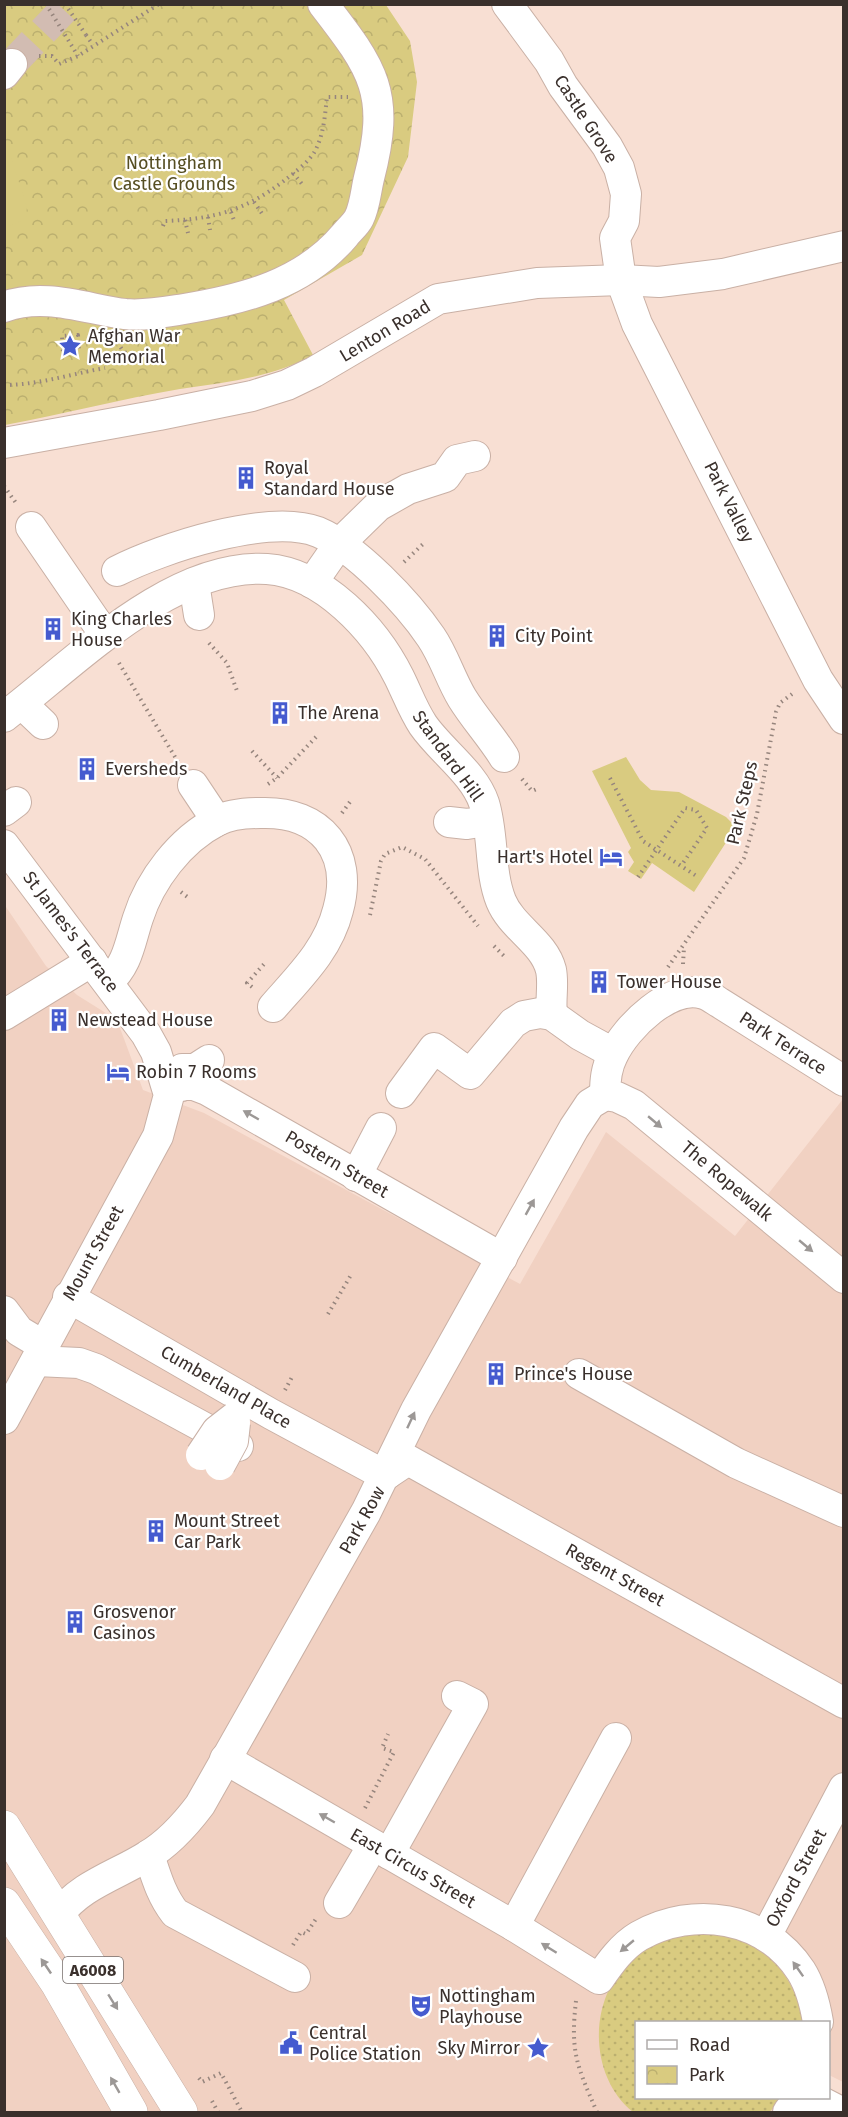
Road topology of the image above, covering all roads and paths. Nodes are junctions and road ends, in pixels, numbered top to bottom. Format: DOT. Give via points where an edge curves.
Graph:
graph roads {
  1 [pos="46,4"];
  2 [pos="65,4"];
  3 [pos="159,4"];
  4 [pos="323,4"];
  5 [pos="507,4"];
  6 [pos="93,45"];
  7 [pos="78,56"];
  8 [pos="59,64"];
  9 [pos="379,102"];
  10 [pos="293,173"];
  11 [pos="302,184"];
  12 [pos="254,202"];
  13 [pos="231,212"];
  14 [pos="263,215"];
  15 [pos="208,217"];
  16 [pos="185,220"];
  17 [pos="235,224"];
  18 [pos="163,226"];
  19 [pos="210,230"];
  20 [pos="188,233"];
  21 [pos="843,246"];
  22 [pos="621,280"];
  23 [pos="4,306"];
  24 [pos="79,352"];
  25 [pos="105,368"];
  26 [pos="4,385"];
  27 [pos="4,442"];
  28 [pos="475,456"];
  29 [pos="4,486"];
  30 [pos="13,499"];
  31 [pos="31,527"];
  32 [pos="339,544"];
  33 [pos="117,571"];
  34 [pos="312,583"];
  35 [pos="194,584"];
  36 [pos="204,629"];
  37 [pos="105,635"];
  38 [pos="237,692"];
  39 [pos="795,693"];
  40 [pos="13,710"];
  41 [pos="843,719"];
  42 [pos="43,724"];
  43 [pos="316,737"];
  44 [pos="168,748"];
  45 [pos="252,751"];
  46 [pos="504,757"];
  47 [pos="278,778"];
  48 [pos="610,778"];
  49 [pos="270,782"];
  50 [pos="192,785"];
  51 [pos="217,821"];
  52 [pos="486,821"];
  53 [pos="449,822"];
  54 [pos="4,845"];
  55 [pos="655,849"];
  56 [pos="681,866"];
  57 [pos="638,877"];
  58 [pos="698,877"];
  59 [pos="368,918"];
  60 [pos="485,936"];
  61 [pos="493,945"];
  62 [pos="684,947"];
  63 [pos="513,961"];
  64 [pos="266,963"];
  65 [pos="100,972"];
  66 [pos="273,1007"];
  67 [pos="4,1015"];
  68 [pos="552,1015"];
  69 [pos="613,1053"];
  70 [pos="209,1060"];
  71 [pos="843,1081"];
  72 [pos="174,1085"];
  73 [pos="401,1093"];
  74 [pos="605,1095"];
  75 [pos="381,1128"];
  76 [pos="356,1176"];
  77 [pos="502,1258"];
  78 [pos="351,1275"];
  79 [pos="843,1278"];
  80 [pos="68,1297"];
  81 [pos="4,1311"];
  82 [pos="328,1314"];
  83 [pos="38,1371"];
  84 [pos="579,1374"];
  85 [pos="4,1419"];
  86 [pos="228,1436"];
  87 [pos="387,1473"];
  88 [pos="843,1512"];
  89 [pos="457,1696"];
  90 [pos="843,1703"];
  91 [pos="388,1734"];
  92 [pos="616,1738"];
  93 [pos="225,1759"];
  94 [pos="843,1788"];
  95 [pos="4,1827"];
  96 [pos="371,1844"];
  97 [pos="149,1855"];
  98 [pos="339,1903"];
  99 [pos="4,1904"];
  100 [pos="60,1905"];
  101 [pos="514,1926"];
  102 [pos="766,1936"];
  103 [pos="287,1973"];
  104 [pos="599,1979"];
  105 [pos="818,2021"];
  106 [pos="196,2073"];
  107 [pos="798,2099"];
  108 [pos="818,2099"];
  109 [pos="131,2112"];
  110 [pos="181,2112"];
  111 [pos="242,2112"];
  112 [pos="597,2112"];
  113 [pos="788,2112"];
  114 [pos="841,2112"];
  1 -- 7 [label="path"];
  2 -- 6 [label="path, bridge"];
  3 -- 6 [label="path"];
  4 -- 9 [label="street" via="363,56"];
  5 -- 22 [label="street, Castle Grove" via="619,168 626,194 624,221 615,238"];
  6 -- 7 [label="path"];
  7 -- 8 [label="path"];
  9 -- 10 [label="path" via="327,97 314,153"];
  9 -- 23 [label="street" via="372,166 359,218 340,242 282,284 244,298 155,314 127,314 39,300"];
  10 -- 11 [label="path"];
  10 -- 12 [label="path"];
  12 -- 13 [label="path"];
  12 -- 14 [label="path"];
  13 -- 15 [label="path"];
  13 -- 17 [label="path"];
  15 -- 16 [label="path"];
  15 -- 19 [label="path"];
  16 -- 18 [label="path" via="165,221"];
  16 -- 20 [label="path"];
  21 -- 22 [label="street, Lenton Road" via="723,274 659,282"];
  22 -- 27 [label="street, Lenton Road" via="537,283 438,299 286,385 159,415"];
  22 -- 41 [label="street, Park Valley" via="637,324 818,680"];
  24 -- 24 [label="path" via="78,335 62,336 63,354"];
  25 -- 26 [label="path" via="31,385"];
  28 -- 32 [label="street" via="457,460 445,477 408,489 378,506"];
  29 -- 30 [label="path"];
  31 -- 37 [label="street"];
  32 -- 33 [label="street" via="318,532 279,526 174,547"];
  32 -- 34 [label="street"];
  32 -- 46 [label="street" via="415,615 461,696"];
  34 -- 35 [label="street, Standard Hill" via="267,569 226,574"];
  34 -- 52 [label="street, Standard Hill" via="335,598 399,676 423,724 475,787 484,803"];
  35 -- 36 [label="street"];
  35 -- 37 [label="street, Standard Hill" via="168,594"];
  36 -- 38 [label="path" via="227,663"];
  37 -- 40 [label="street, Standard Hill"];
  37 -- 44 [label="path"];
  39 -- 62 [label="path, Park Steps" via="780,703 776,712 757,814 744,858"];
  40 -- 42 [label="street"];
  43 -- 47 [label="path"];
  45 -- 47 [label="path"];
  47 -- 49 [label="path"];
  48 -- 55 [label="path" via="643,841"];
  50 -- 51 [label="street"];
  51 -- 65 [label="street" via="179,850 163,869 138,916 118,974"];
  51 -- 66 [label="street" via="242,814 288,814 306,821 337,852 343,888 332,931 314,960"];
  52 -- 53 [label="street"];
  52 -- 68 [label="street, Standard Hill" via="493,840 501,901 516,926 546,957 551,971"];
  54 -- 65 [label="street, St James's Terrace"];
  55 -- 56 [label="path"];
  55 -- 56 [label="path" via="685,808 696,810 707,828"];
  55 -- 57 [label="path"];
  56 -- 58 [label="path"];
  59 -- 60 [label="path" via="381,861 385,854 402,847 425,858"];
  61 -- 63 [label="path" via="500,955"];
  64 -- 66 [label="path" via="247,983"];
  65 -- 67 [label="street"];
  65 -- 72 [label="street, St James's Terrace" via="146,1034"];
  68 -- 69 [label="street"];
  68 -- 73 [label="street" via="524,1016 513,1023 470,1074 434,1048"];
  69 -- 71 [label="street, Park Terrace" via="653,1007 680,996 704,994"];
  69 -- 74 [label="street, Park Terrace"];
  70 -- 72 [label="street" via="195,1069 182,1069"];
  76 -- 72 [label="street, Postern Street, one-way" via="207,1090"];
  72 -- 80 [label="street, Mount Street" via="158,1136"];
  77 -- 74 [label="street, Park Row, one-way" via="579,1120 590,1104"];
  74 -- 79 [label="street, The Ropewalk, one-way" via="634,1105"];
  75 -- 76 [label="street"];
  76 -- 77 [label="street, Postern Street"];
  87 -- 77 [label="street, Park Row, one-way" via="416,1410"];
  78 -- 82 [label="path"];
  80 -- 83 [label="street, Mount Street"];
  80 -- 86 [label="street, Cumberland Place"];
  81 -- 83 [label="street" via="19,1330"];
  83 -- 85 [label="street, Mount Street"];
  83 -- 86 [label="street" via="79,1363"];
  84 -- 88 [label="street" via="735,1463"];
  86 -- 87 [label="street, Cumberland Place" via="363,1463"];
  87 -- 90 [label="street, Regent Street" via="408,1460"];
  87 -- 93 [label="street, Park Row"];
  89 -- 96 [label="street" via="473,1704"];
  91 -- 96 [label="path" via="382,1748 394,1752"];
  92 -- 101 [label="street"];
  96 -- 93 [label="street, East Circus Street, one-way"];
  93 -- 97 [label="street, Park Row" via="184,1827"];
  94 -- 102 [label="street, Oxford Street"];
  95 -- 100 [label="main road, A6008"];
  96 -- 98 [label="street"];
  96 -- 101 [label="street, East Circus Street"];
  97 -- 100 [label="street, Park Row"];
  97 -- 103 [label="street" via="165,1900 175,1913"];
  98 -- 103 [label="path" via="329,1898 306,1934 301,1932"];
  109 -- 99 [label="main road, A6008, one-way" via="57,1983"];
  100 -- 110 [label="main road, A6008, one-way"];
  104 -- 101 [label="street, East Circus Street, one-way"];
  102 -- 104 [label="street, one-way" via="728,1920 700,1917 674,1921 638,1937 616,1956"];
  105 -- 102 [label="street, one-way" via="813,1996 801,1971"];
  104 -- 112 [label="path" via="580,1988 572,2037 577,2067"];
  106 -- 111 [label="path" via="202,2082 221,2073"];
  107 -- 113 [label="street"];
  108 -- 114 [label="street"];
}
